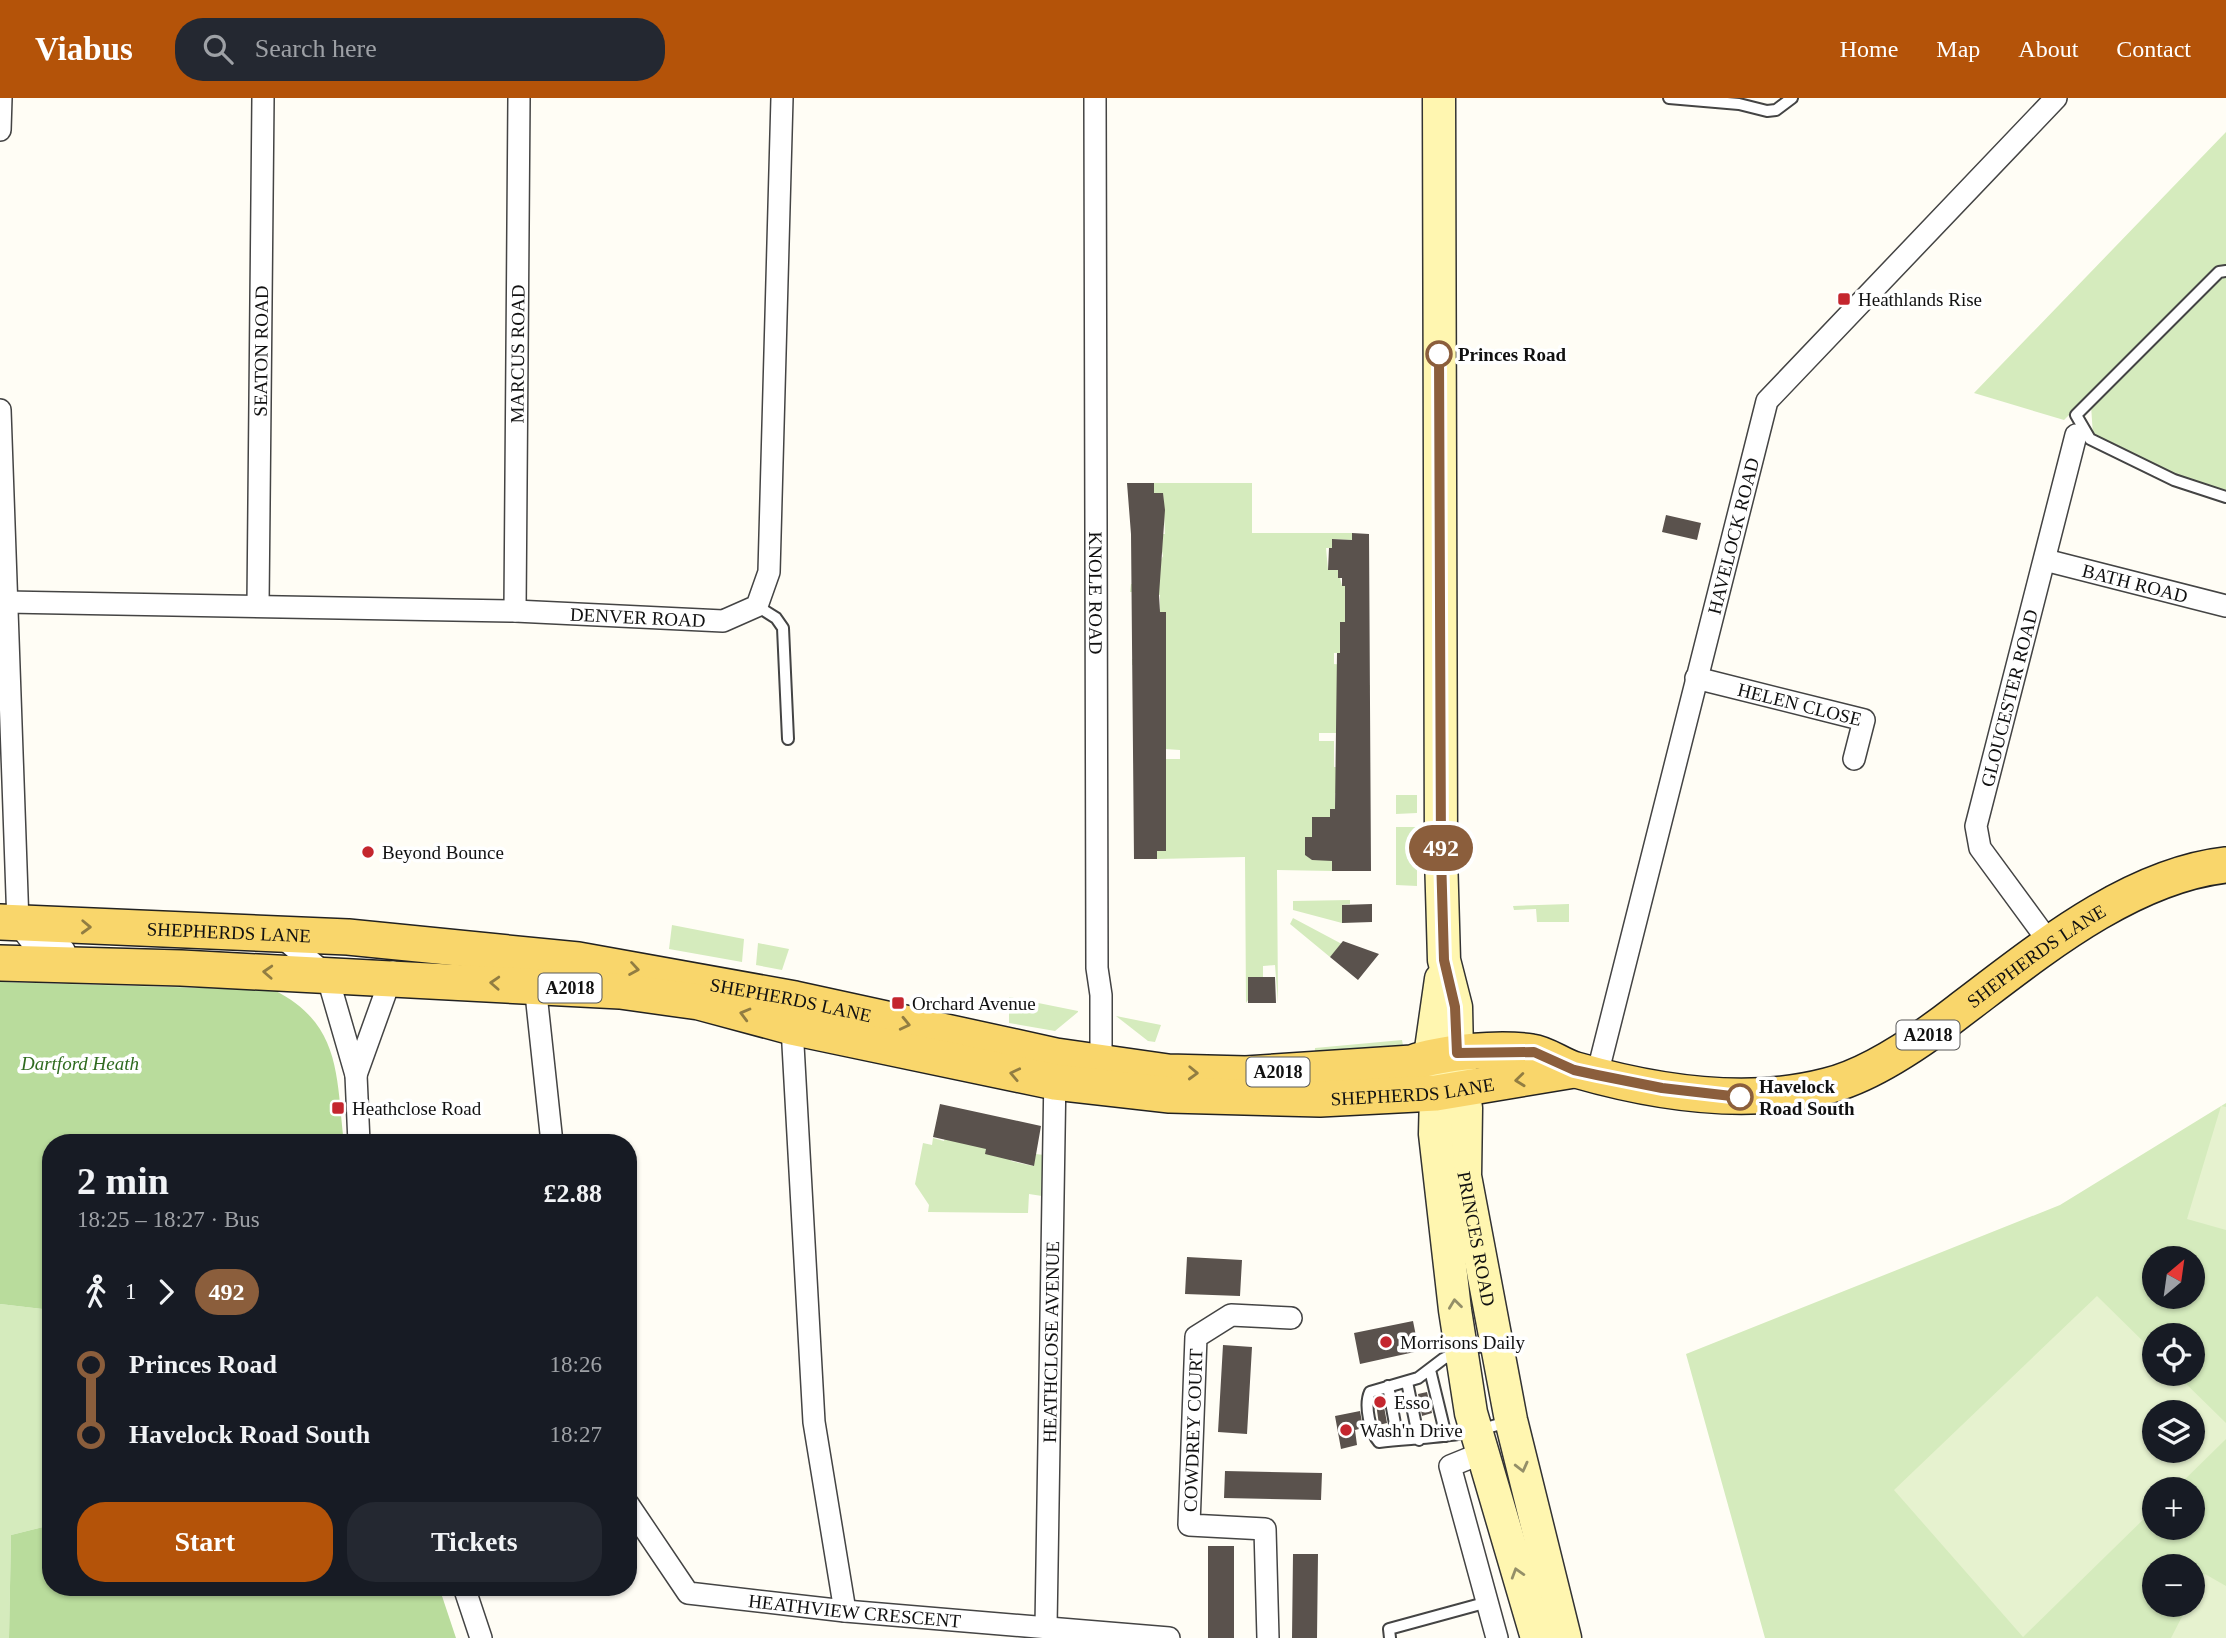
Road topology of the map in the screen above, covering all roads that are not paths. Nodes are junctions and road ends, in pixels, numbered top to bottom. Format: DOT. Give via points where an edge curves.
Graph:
graph roads {
  1 [pos="1,98"];
  2 [pos="263,98"];
  3 [pos="519,98"];
  4 [pos="782,98"];
  5 [pos="1095,98"];
  6 [pos="1439,98"];
  7 [pos="1669,98"];
  8 [pos="1792,98"];
  9 [pos="2049,101"];
  10 [pos="0,130"];
  11 [pos="2226,271"];
  12 [pos="0,410"];
  13 [pos="2076,435"];
  14 [pos="2226,498"];
  15 [pos="2045,560"];
  16 [pos="6,602"];
  17 [pos="258,605"];
  18 [pos="757,606"];
  19 [pos="2226,606"];
  20 [pos="515,611"];
  21 [pos="1696,678"];
  22 [pos="788,738"];
  23 [pos="1854,760"];
  24 [pos="2226,865"];
  25 [pos="9,923"];
  26 [pos="277,934"];
  27 [pos="396,941"];
  28 [pos="2049,942"];
  29 [pos="0,962"];
  30 [pos="181,968"];
  31 [pos="533,970"];
  32 [pos="327,975"];
  33 [pos="392,978"];
  34 [pos="792,1027"];
  35 [pos="1444,1055"];
  36 [pos="1055,1069"];
  37 [pos="1586,1072"];
  38 [pos="356,1075"];
  39 [pos="1101,1075"];
  40 [pos="1450,1090"];
  41 [pos="359,1134"];
  42 [pos="551,1134"];
  43 [pos="1291,1318"];
  44 [pos="1495,1343"];
  45 [pos="1461,1350"];
  46 [pos="1430,1370"];
  47 [pos="1407,1382"];
  48 [pos="1388,1386"];
  49 [pos="1511,1420"];
  50 [pos="1398,1440"];
  51 [pos="1419,1440"];
  52 [pos="1468,1441"];
  53 [pos="637,1517"];
  54 [pos="467,1596"];
  55 [pos="1488,1602"];
  56 [pos="845,1611"];
  57 [pos="1046,1627"];
  58 [pos="481,1638"];
  59 [pos="1170,1638"];
  60 [pos="1268,1638"];
  61 [pos="1390,1638"];
  62 [pos="1497,1638"];
  63 [pos="1537,1638"];
  64 [pos="1565,1638"];
  1 -- 10 [label="street"];
  2 -- 17 [label="street, SEATON ROAD"];
  3 -- 20 [label="street, MARCUS ROAD"];
  4 -- 18 [label="street" via="769,572"];
  5 -- 39 [label="street, KNOLE ROAD"];
  6 -- 35 [label="main road, PRINCES ROAD"];
  7 -- 8 [label="lane" via="1767,111"];
  9 -- 21 [label="street, HAVELOCK ROAD" via="1767,401"];
  11 -- 14 [label="lane" via="2219,272 2076,415 2091,439 2174,480"];
  12 -- 16 [label="street"];
  13 -- 15 [label="street, GLOUCESTER ROAD"];
  15 -- 19 [label="street, BATH ROAD"];
  15 -- 28 [label="street, GLOUCESTER ROAD" via="1976,826 1980,848"];
  16 -- 17 [label="street, DENVER ROAD"];
  16 -- 25 [label="street"];
  17 -- 20 [label="street, DENVER ROAD"];
  18 -- 20 [label="street, DENVER ROAD" via="723,621"];
  18 -- 22 [label="lane" via="783,628"];
  21 -- 23 [label="street, HELEN CLOSE" via="1864,720"];
  21 -- 37 [label="street, HAVELOCK ROAD"];
  24 -- 28 [label="main road, SHEPHERDS LANE / A2018" via="2174,877"];
  25 -- 26 [label="main road, SHEPHERDS LANE / A2018, one-way"];
  25 -- 30 [label="street" via="35,946"];
  26 -- 27 [label="main road, SHEPHERDS LANE / A2018"];
  26 -- 32 [label="street"];
  27 -- 31 [label="main road, SHEPHERDS LANE / A2018"];
  27 -- 33 [label="street"];
  28 -- 37 [label="main road, SHEPHERDS LANE / A2018" via="1909,1049 1829,1086 1776,1096 1726,1097"];
  29 -- 30 [label="main road, SHEPHERDS LANE / A2018"];
  32 -- 30 [label="main road, SHEPHERDS LANE / A2018, one-way"];
  31 -- 33 [label="main road, SHEPHERDS LANE / A2018, one-way"];
  34 -- 31 [label="main road, SHEPHERDS LANE / A2018, one-way" via="699,1002 620,991"];
  31 -- 36 [label="main road, SHEPHERDS LANE / A2018, one-way" via="690,979"];
  31 -- 42 [label="street"];
  32 -- 33 [label="main road, SHEPHERDS LANE / A2018"];
  32 -- 38 [label="street"];
  33 -- 38 [label="street"];
  36 -- 34 [label="main road, SHEPHERDS LANE / A2018, one-way"];
  34 -- 56 [label="street" via="814,1422"];
  35 -- 37 [label="main road, SHEPHERDS LANE / A2018" via="1534,1052"];
  39 -- 35 [label="main road, SHEPHERDS LANE / A2018, one-way" via="1246,1074 1412,1063"];
  35 -- 40 [label="main road, PRINCES ROAD"];
  36 -- 39 [label="main road, SHEPHERDS LANE / A2018"];
  36 -- 57 [label="street, HEATHCLOSE AVENUE"];
  37 -- 40 [label="main road, SHEPHERDS LANE / A2018, one-way"];
  38 -- 41 [label="street"];
  39 -- 40 [label="main road, SHEPHERDS LANE / A2018" via="1130,1092 1236,1099 1320,1099"];
  40 -- 44 [label="main road, PRINCES ROAD"];
  45 -- 40 [label="main road, PRINCES ROAD, one-way" via="1435,1134"];
  43 -- 60 [label="street, COWDREY COURT" via="1231,1315 1196,1337 1189,1524 1265,1530"];
  44 -- 45 [label="lane"];
  44 -- 49 [label="main road, PRINCES ROAD"];
  45 -- 46 [label="lane"];
  45 -- 52 [label="main road, PRINCES ROAD"];
  46 -- 47 [label="lane"];
  46 -- 52 [label="lane"];
  47 -- 48 [label="lane"];
  47 -- 51 [label="lane"];
  48 -- 50 [label="lane"];
  48 -- 50 [label="lane" via="1370,1392 1367,1400 1373,1436 1379,1442"];
  49 -- 52 [label="lane"];
  49 -- 64 [label="main road, PRINCES ROAD, one-way"];
  50 -- 51 [label="lane"];
  51 -- 52 [label="lane"];
  52 -- 55 [label="street" via="1450,1466"];
  63 -- 52 [label="main road, PRINCES ROAD, one-way"];
  53 -- 56 [label="street, HEATHVIEW CRESCENT" via="688,1593"];
  54 -- 58 [label="street"];
  55 -- 61 [label="lane" via="1389,1629"];
  55 -- 62 [label="street"];
  56 -- 57 [label="street, HEATHVIEW CRESCENT"];
  57 -- 59 [label="street, HEATHVIEW CRESCENT"];
}
